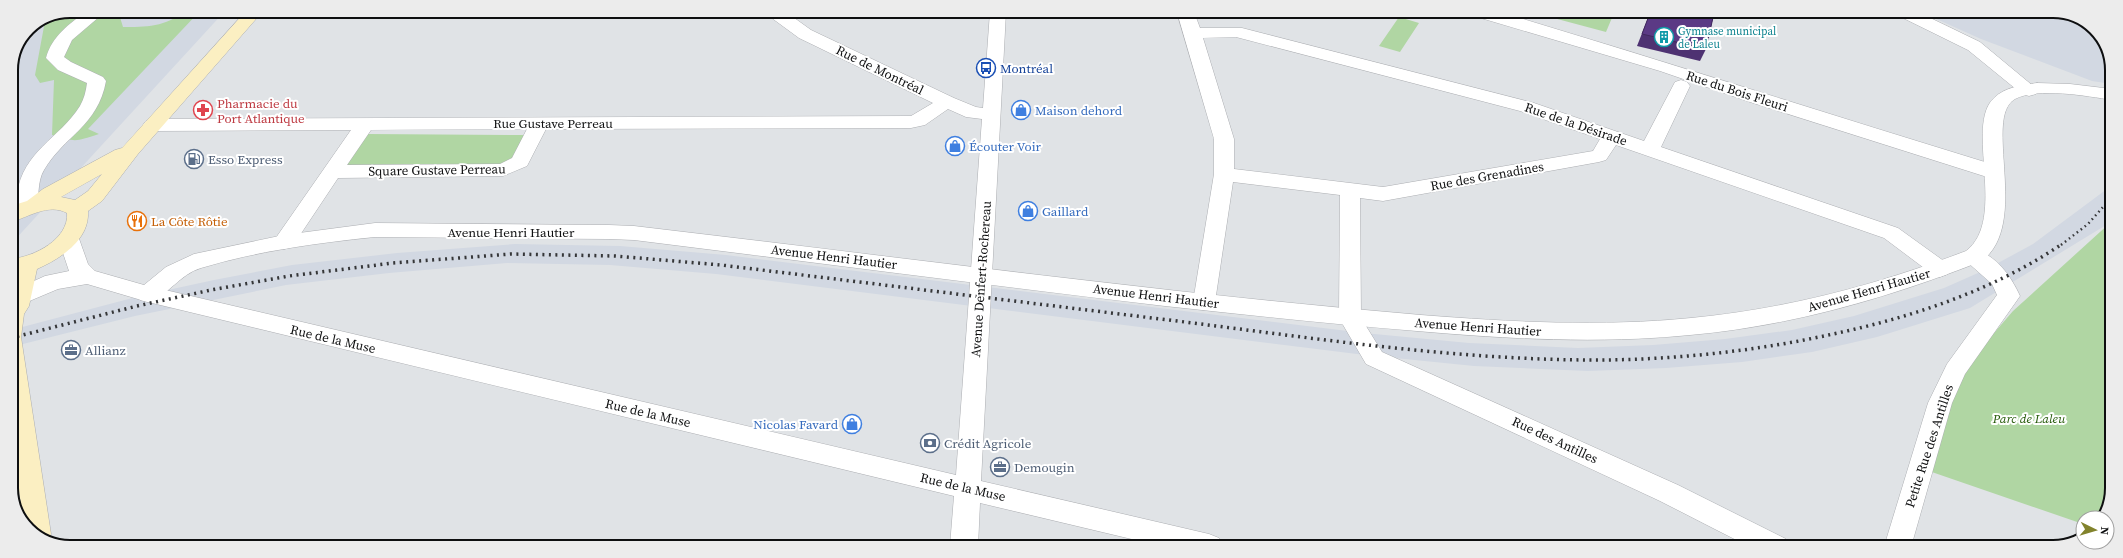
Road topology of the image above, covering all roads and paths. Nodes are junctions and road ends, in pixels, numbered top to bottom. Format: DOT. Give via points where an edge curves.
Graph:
graph roads {
  1 [pos="89,18"];
  2 [pos="249,18"];
  3 [pos="783,18"];
  4 [pos="998,18"];
  5 [pos="1187,18"];
  6 [pos="1500,18"];
  7 [pos="1917,18"];
  8 [pos="1193,33"];
  9 [pos="1681,86"];
  10 [pos="2030,90"];
  11 [pos="2105,94"];
  12 [pos="947,102"];
  13 [pos="991,114"];
  14 [pos="540,123"];
  15 [pos="364,124"];
  16 [pos="153,125"];
  17 [pos="1612,136"];
  18 [pos="131,150"];
  19 [pos="1650,150"];
  20 [pos="332,172"];
  21 [pos="1994,172"];
  22 [pos="1224,174"];
  23 [pos="1350,190"];
  24 [pos="77,209"];
  25 [pos="19,211"];
  26 [pos="69,238"];
  27 [pos="284,242"];
  28 [pos="1974,256"];
  29 [pos="25,264"];
  30 [pos="1940,269"];
  31 [pos="981,275"];
  32 [pos="77,278"];
  33 [pos="148,294"];
  34 [pos="18,296"];
  35 [pos="1204,302"];
  36 [pos="18,311"];
  37 [pos="1350,318"];
  38 [pos="18,390"];
  39 [pos="968,488"];
  40 [pos="37,528"];
  41 [pos="964,540"];
  42 [pos="1184,540"];
  43 [pos="1762,540"];
  44 [pos="1899,540"];
  1 -- 25 [label="street" via="64,38 56,49 56,58 60,65 94,78 97,81 97,92 79,119 35,168"];
  2 -- 16 [label="main road"];
  3 -- 12 [label="street, Rue de Montréal" via="805,34"];
  4 -- 13 [label="street, Avenue Denfert-Rochereau"];
  5 -- 8 [label="street"];
  6 -- 21 [label="street, Rue du Bois Fleuri" via="1666,67"];
  7 -- 10 [label="street" via="1974,46"];
  8 -- 17 [label="street, Rue de la Désirade" via="1236,32 1528,107"];
  8 -- 22 [label="street" via="1224,139"];
  9 -- 19 [label="street"];
  10 -- 11 [label="street, Avenue Henri Hautier" via="2056,88"];
  10 -- 21 [label="street, Avenue Henri Hautier" via="2013,94 2000,101 1995,112"];
  12 -- 13 [label="street, Rue de Montréal" via="973,113"];
  12 -- 14 [label="street, Rue Gustave Perreau" via="918,121 911,122"];
  13 -- 31 [label="street, Avenue Denfert-Rochereau"];
  14 -- 15 [label="street, Rue Gustave Perreau"];
  14 -- 20 [label="street, Square Gustave Perreau" via="520,162 503,170"];
  15 -- 16 [label="street, Rue Gustave Perreau"];
  15 -- 20 [label="street"];
  16 -- 18 [label="main road"];
  17 -- 19 [label="street, Rue de la Désirade"];
  17 -- 23 [label="street, Rue des Grenadines" via="1599,156 1383,194"];
  18 -- 24 [label="main road" via="95,196"];
  18 -- 25 [label="main road"];
  19 -- 30 [label="street, Rue de la Désirade" via="1891,233"];
  20 -- 27 [label="street"];
  21 -- 28 [label="street, Avenue Henri Hautier" via="1992,229 1984,248"];
  22 -- 23 [label="street, Rue des Grenadines"];
  22 -- 35 [label="street"];
  23 -- 37 [label="street"];
  24 -- 25 [label="main road" via="61,204"];
  24 -- 26 [label="main road" via="78,221"];
  26 -- 29 [label="main road" via="54,251"];
  26 -- 32 [label="street" via="78,268"];
  27 -- 31 [label="street, Avenue Henri Hautier" via="375,230 634,233"];
  27 -- 33 [label="street, Avenue Henri Hautier" via="194,262 174,272"];
  28 -- 30 [label="street, Avenue Henri Hautier"];
  28 -- 44 [label="street, Petite Rue des Antilles" via="2001,279 2009,296 1955,370 1940,403"];
  29 -- 32 [label="street, Rue de la Muse" via="50,273"];
  29 -- 34 [label="main road"];
  30 -- 37 [label="street, Avenue Henri Hautier" via="1830,304 1743,320 1652,330 1510,330"];
  31 -- 35 [label="street, Avenue Henri Hautier"];
  31 -- 39 [label="street, Avenue Denfert-Rochereau"];
  32 -- 33 [label="street, Rue de la Muse"];
  32 -- 36 [label="street" via="53,282"];
  33 -- 39 [label="street, Rue de la Muse"];
  35 -- 37 [label="street, Avenue Henri Hautier"];
  37 -- 43 [label="street, Rue des Antilles" via="1374,358 1669,493"];
  38 -- 40 [label="main road"];
  39 -- 41 [label="street, Avenue Denfert-Rochereau"];
  39 -- 42 [label="street, Rue de la Muse"];
}
